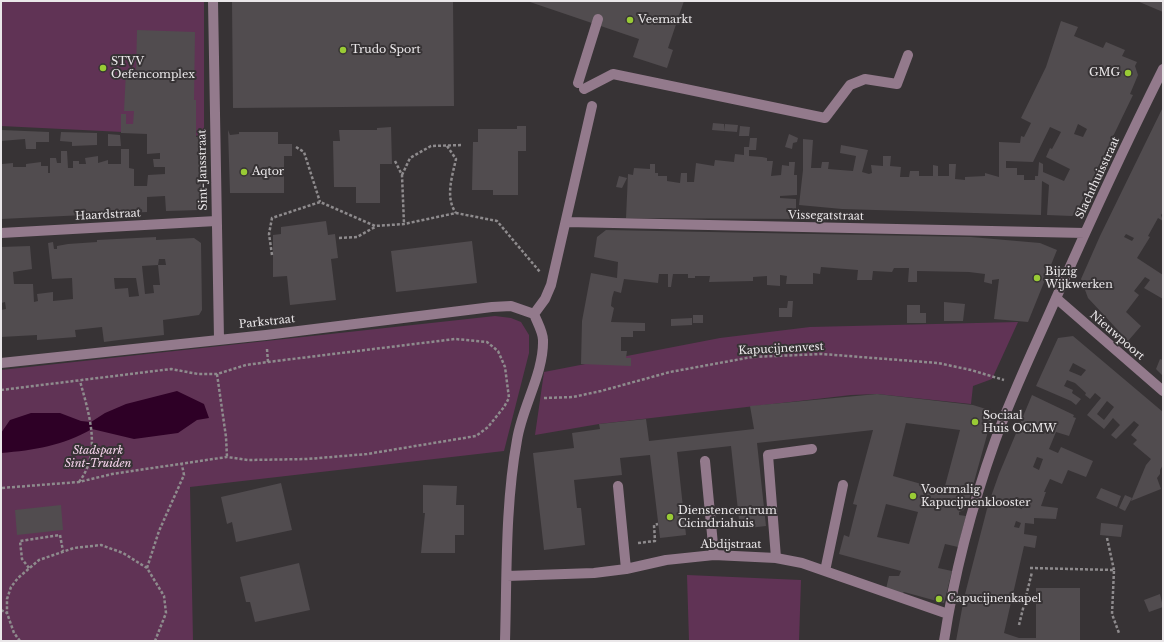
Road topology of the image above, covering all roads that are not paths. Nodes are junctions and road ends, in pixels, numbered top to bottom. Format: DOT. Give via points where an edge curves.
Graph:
graph roads {
  1 [pos="214,1"];
  2 [pos="598,19"];
  3 [pos="908,55"];
  4 [pos="1163,69"];
  5 [pos="592,106"];
  6 [pos="216,221"];
  7 [pos="567,222"];
  8 [pos="1,233"];
  9 [pos="1085,233"];
  10 [pos="1056,298"];
  11 [pos="534,314"];
  12 [pos="219,339"];
  13 [pos="1,363"];
  14 [pos="1163,391"];
  15 [pos="812,449"];
  16 [pos="705,461"];
  17 [pos="843,485"];
  18 [pos="618,486"];
  19 [pos="714,555"];
  20 [pos="776,558"];
  21 [pos="626,569"];
  22 [pos="824,571"];
  23 [pos="507,576"];
  24 [pos="948,614"];
  25 [pos="505,641"];
  26 [pos="944,641"];
  1 -- 6 [label="street, Sint-Jansstraat"];
  2 -- 3 [label="street" via="581,86 613,74 825,118 850,85 865,79 897,84"];
  4 -- 9 [label="street, Slachthuisstraat"];
  5 -- 7 [label="street"];
  6 -- 8 [label="street, Haardstraat"];
  6 -- 12 [label="street, Sint-Jansstraat"];
  7 -- 9 [label="street, Vissegatstraat"];
  7 -- 11 [label="street" via="551,284 545,300"];
  9 -- 10 [label="street, Slachthuisstraat"];
  10 -- 14 [label="street, Nieuwpoort"];
  10 -- 24 [label="street, Slachthuisstraat" via="995,441 968,528"];
  11 -- 12 [label="street, Parkstraat" via="511,306 492,307"];
  11 -- 23 [label="street" via="543,339 540,366 528,396 517,439 510,506"];
  12 -- 13 [label="street, Parkstraat"];
  15 -- 20 [label="street" via="768,455"];
  16 -- 19 [label="street"];
  17 -- 22 [label="street"];
  18 -- 21 [label="street"];
  19 -- 20 [label="street, Abdijstraat"];
  19 -- 21 [label="street, Abdijstraat" via="666,560"];
  20 -- 22 [label="street, Abdijstraat"];
  21 -- 23 [label="street, Abdijstraat" via="594,573"];
  22 -- 24 [label="street, Abdijstraat"];
  23 -- 25 [label="street"];
  24 -- 26 [label="street, Slachthuisstraat"];
}
